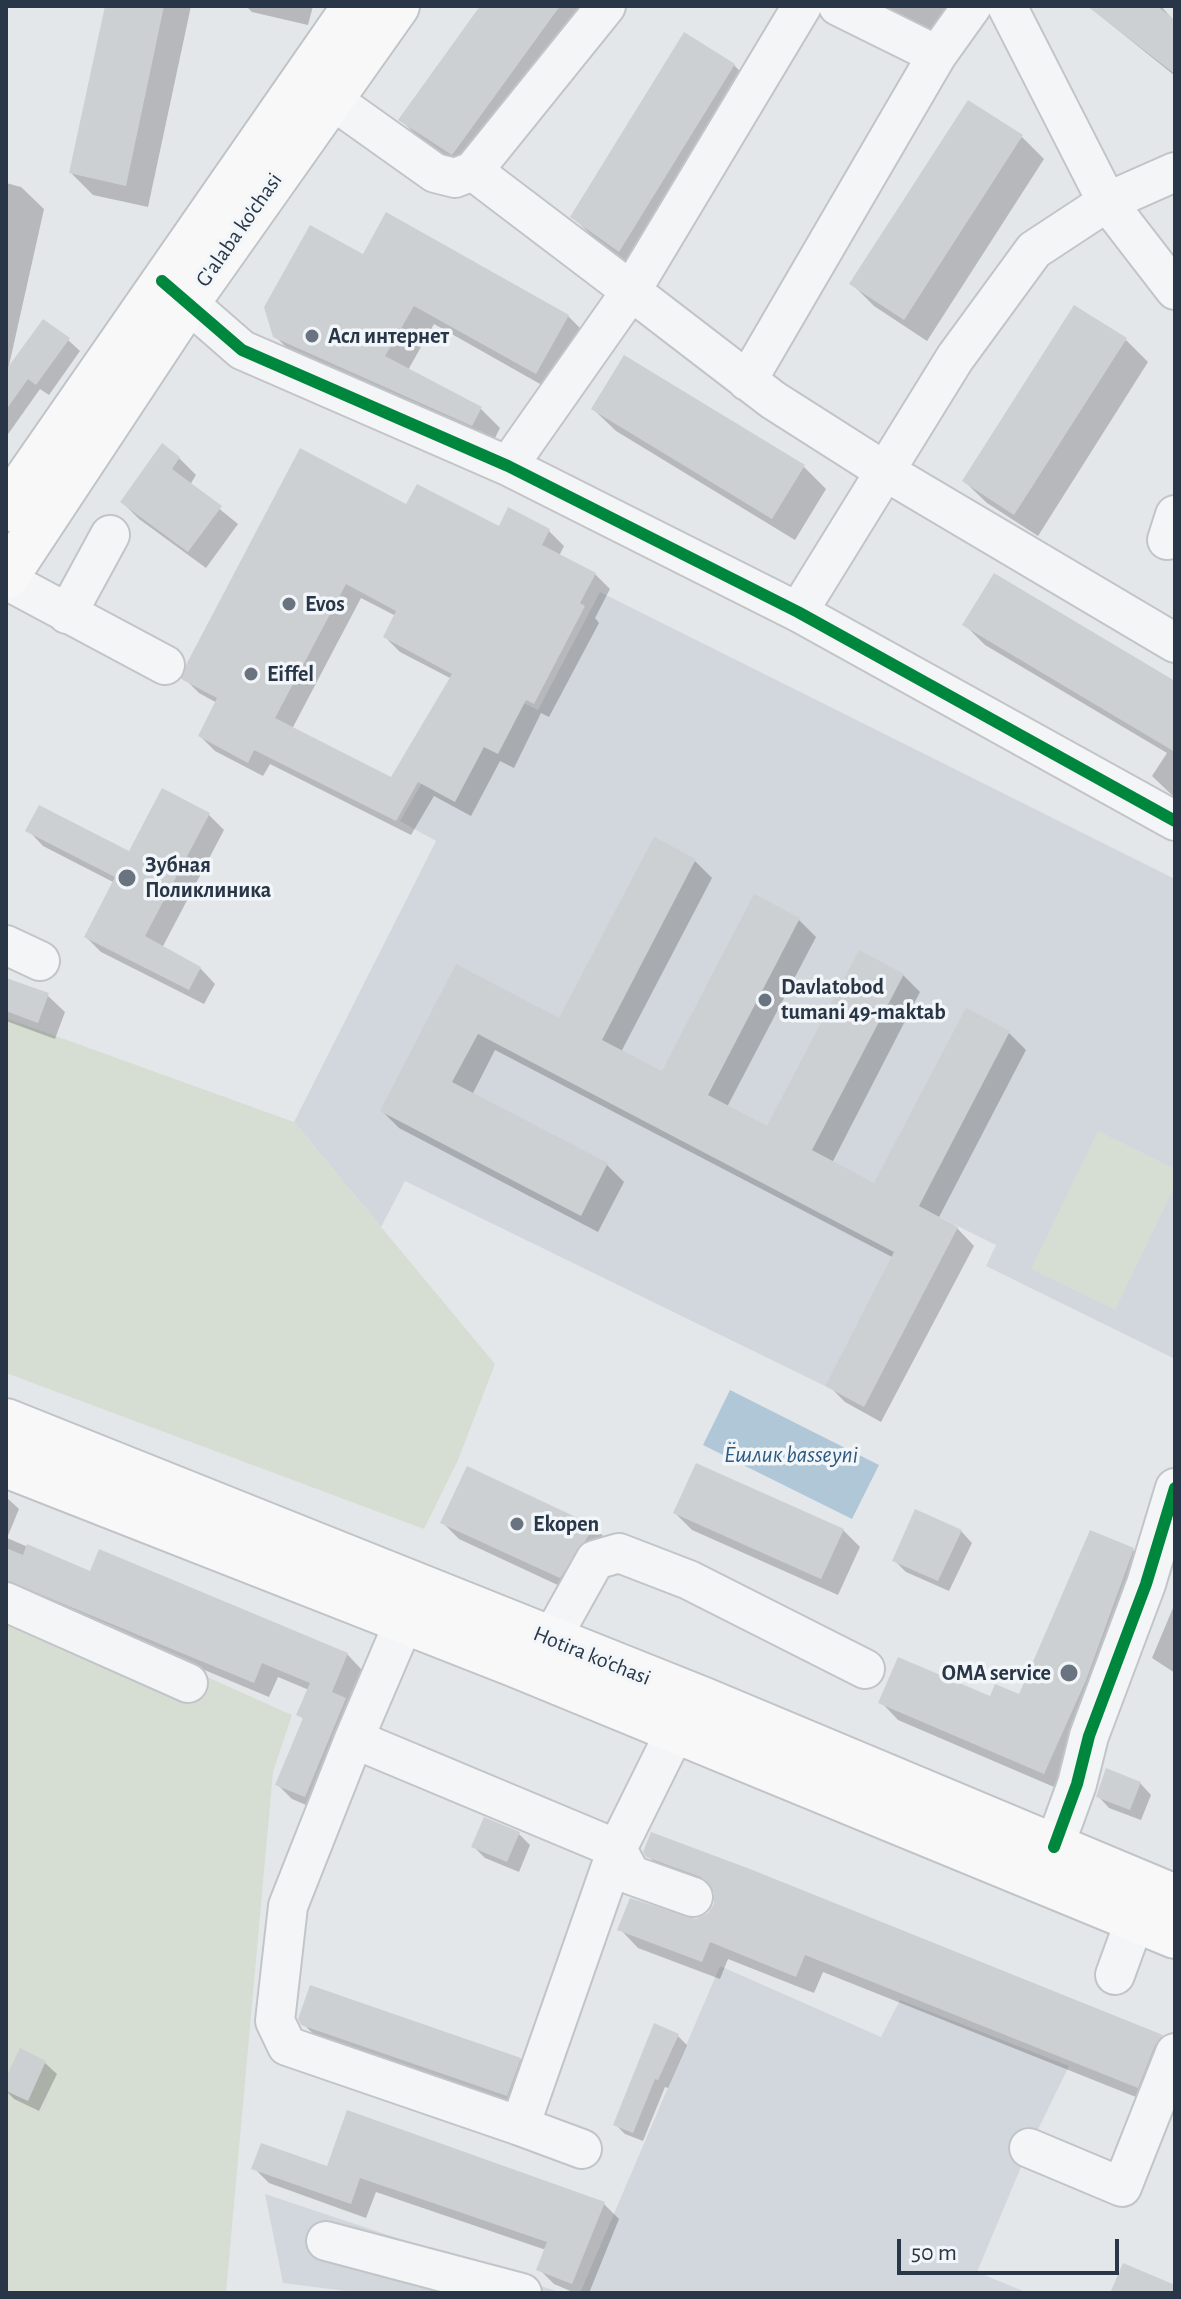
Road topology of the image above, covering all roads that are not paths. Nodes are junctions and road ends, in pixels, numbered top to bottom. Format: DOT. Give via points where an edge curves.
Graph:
graph roads {
  1 [pos="355,6"];
  2 [pos="397,6"];
  3 [pos="606,6"];
  4 [pos="802,6"];
  5 [pos="838,6"];
  6 [pos="972,6"];
  7 [pos="1019,12"];
  8 [pos="937,55"];
  9 [pos="331,99"];
  10 [pos="473,171"];
  11 [pos="1175,172"];
  12 [pos="1107,202"];
  13 [pos="1175,290"];
  14 [pos="631,291"];
  15 [pos="174,292"];
  16 [pos="747,381"];
  17 [pos="508,466"];
  18 [pos="883,470"];
  19 [pos="6,509"];
  20 [pos="110,535"];
  21 [pos="6,579"];
  22 [pos="798,612"];
  23 [pos="67,614"];
  24 [pos="1175,643"];
  25 [pos="165,665"];
  26 [pos="1175,821"];
  27 [pos="6,945"];
  28 [pos="40,961"];
  29 [pos="6,1421"];
  30 [pos="6,1465"];
  31 [pos="1175,1488"];
  32 [pos="6,1602"];
  33 [pos="404,1622"];
  34 [pos="551,1639"];
  35 [pos="865,1669"];
  36 [pos="188,1683"];
  37 [pos="676,1730"];
  38 [pos="354,1739"];
  39 [pos="1054,1847"];
  40 [pos="617,1849"];
  41 [pos="693,1897"];
  42 [pos="1175,1897"];
  43 [pos="1117,1900"];
  44 [pos="1175,1936"];
  45 [pos="1115,1975"];
  46 [pos="1175,2053"];
  47 [pos="520,2126"];
  48 [pos="1029,2148"];
  49 [pos="582,2149"];
  50 [pos="326,2241"];
  51 [pos="522,2293"];
  1 -- 15 [label="main road, G'alaba ko'chasi"];
  2 -- 9 [label="main road, G'alaba ko'chasi"];
  3 -- 10 [label="street"];
  4 -- 14 [label="street"];
  5 -- 8 [label="street"];
  6 -- 8 [label="street"];
  7 -- 12 [label="street"];
  8 -- 16 [label="street"];
  9 -- 10 [label="street" via="435,173 455,178"];
  9 -- 15 [label="main road, G'alaba ko'chasi"];
  10 -- 14 [label="street"];
  11 -- 12 [label="street"];
  12 -- 13 [label="street"];
  12 -- 18 [label="street" via="1034,250 955,358"];
  14 -- 16 [label="street"];
  14 -- 17 [label="street"];
  15 -- 17 [label="street" via="242,350"];
  15 -- 19 [label="main road, G'alaba ko'chasi"];
  15 -- 21 [label="main road, G'alaba ko'chasi"];
  16 -- 18 [label="street"];
  17 -- 22 [label="street"];
  18 -- 22 [label="street"];
  18 -- 24 [label="street"];
  20 -- 23 [label="street"];
  21 -- 23 [label="street"];
  22 -- 26 [label="street"];
  23 -- 25 [label="street"];
  27 -- 28 [label="street"];
  29 -- 34 [label="main road, Hotira ko'chasi"];
  30 -- 33 [label="main road, Hotira ko'chasi"];
  31 -- 39 [label="street"];
  32 -- 36 [label="street"];
  33 -- 37 [label="main road, Hotira ko'chasi"];
  33 -- 38 [label="street"];
  34 -- 35 [label="street" via="595,1560 619,1553 689,1580"];
  34 -- 39 [label="main road, Hotira ko'chasi"];
  37 -- 40 [label="street"];
  37 -- 43 [label="main road, Hotira ko'chasi"];
  38 -- 40 [label="street"];
  38 -- 47 [label="street" via="288,1906 275,2021 279,2035 287,2046"];
  39 -- 43 [label="main road, Hotira ko'chasi"];
  40 -- 41 [label="street" via="631,1875"];
  40 -- 47 [label="street"];
  42 -- 43 [label="main road, Hotira ko'chasi"];
  43 -- 44 [label="main road, Hotira ko'chasi"];
  43 -- 45 [label="street"];
  46 -- 48 [label="street" via="1122,2187"];
  47 -- 49 [label="street"];
  50 -- 51 [label="street"];
}
